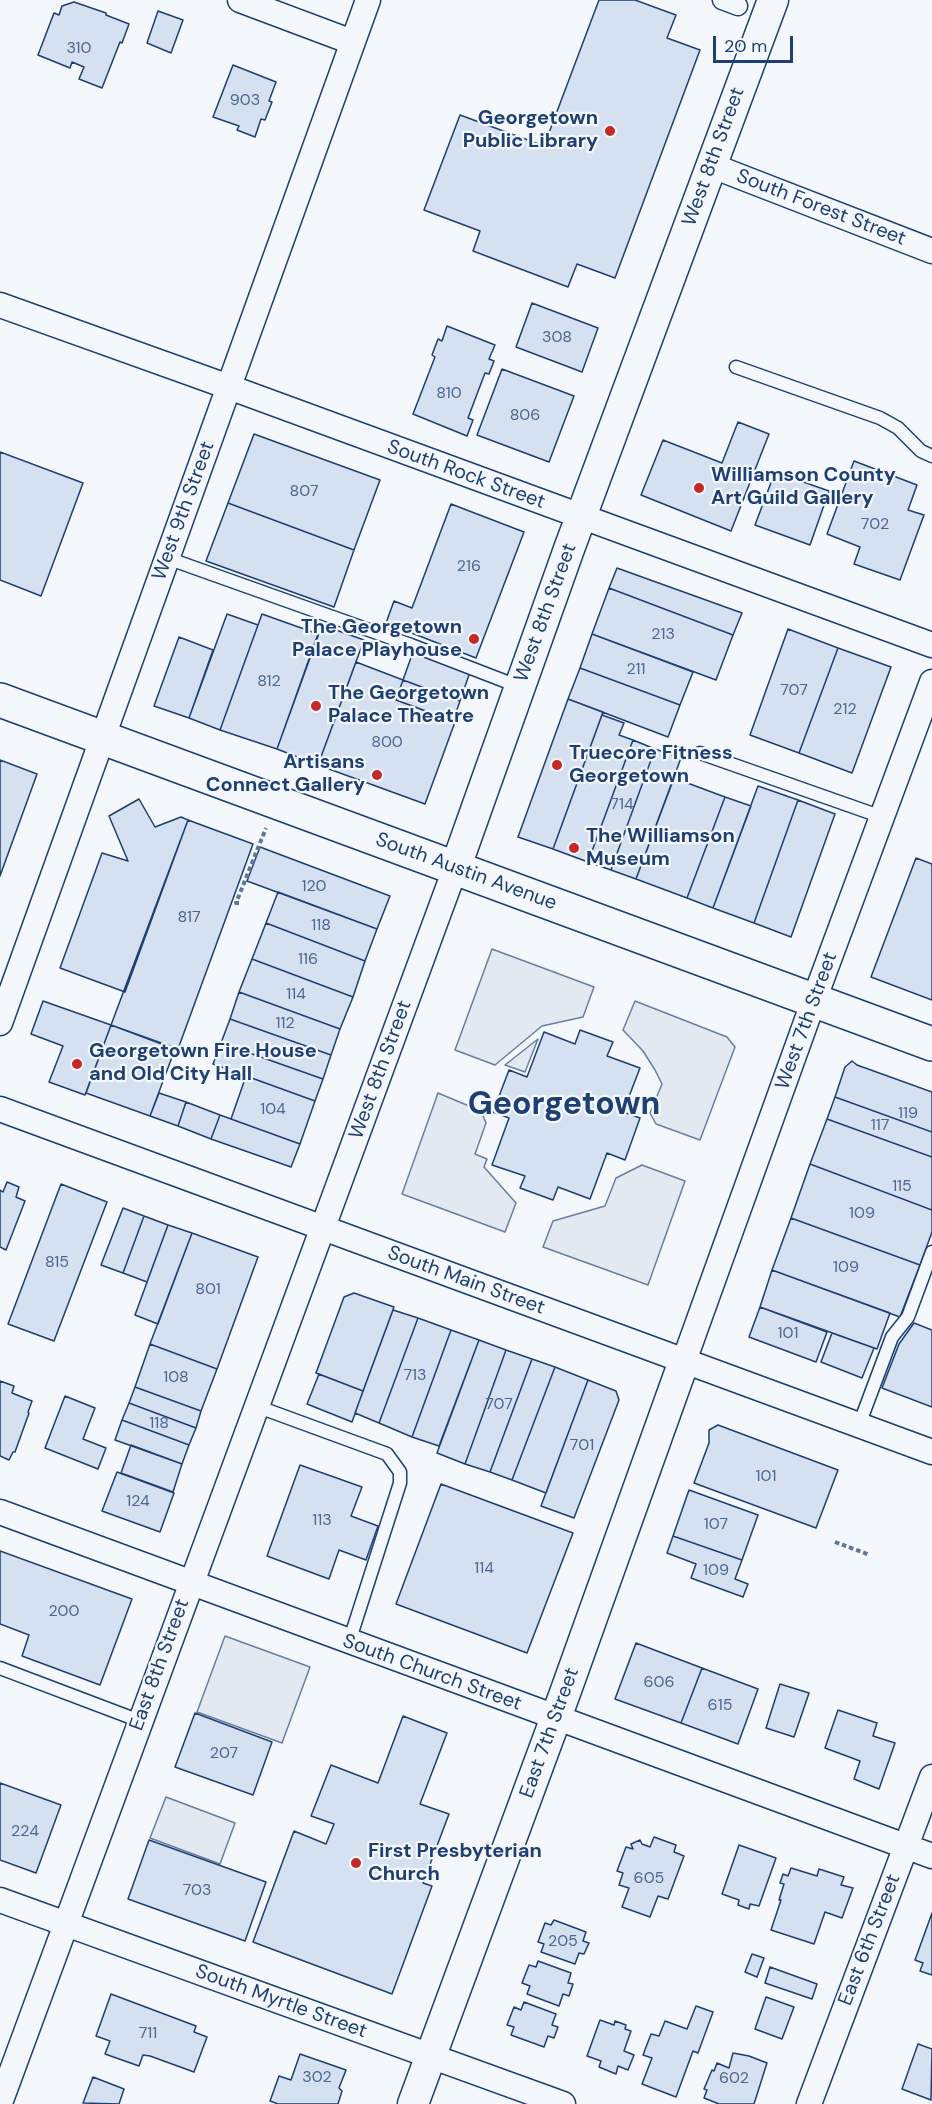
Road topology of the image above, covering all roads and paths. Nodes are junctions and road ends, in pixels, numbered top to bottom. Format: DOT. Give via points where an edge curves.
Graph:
graph roads {
  1 [pos="240,0"];
  2 [pos="368,0"];
  3 [pos="773,0"];
  4 [pos="352,42"];
  5 [pos="710,165"];
  6 [pos="932,251"];
  7 [pos="0,305"];
  8 [pos="736,367"];
  9 [pos="229,387"];
  10 [pos="932,456"];
  11 [pos="581,517"];
  12 [pos="167,558"];
  13 [pos="932,645"];
  14 [pos="932,682"];
  15 [pos="520,687"];
  16 [pos="0,700"];
  17 [pos="102,738"];
  18 [pos="700,753"];
  19 [pos="276,802"];
  20 [pos="882,817"];
  21 [pos="455,869"];
  22 [pos="239,903"];
  23 [pos="814,1000"];
  24 [pos="0,1023"];
  25 [pos="932,1044"];
  26 [pos="0,1109"];
  27 [pos="322,1227"];
  28 [pos="932,1252"];
  29 [pos="684,1361"];
  30 [pos="256,1406"];
  31 [pos="859,1425"];
  32 [pos="932,1452"];
  33 [pos="0,1512"];
  34 [pos="835,1542"];
  35 [pos="870,1555"];
  36 [pos="190,1583"];
  37 [pos="349,1642"];
  38 [pos="0,1668"];
  39 [pos="556,1718"];
  40 [pos="140,1721"];
  41 [pos="932,1777"];
  42 [pos="906,1846"];
  43 [pos="932,1856"];
  44 [pos="0,1900"];
  45 [pos="65,1924"];
  46 [pos="431,2055"];
  47 [pos="0,2103"];
  48 [pos="413,2104"];
  49 [pos="563,2104"];
  50 [pos="808,2104"];
  1 -- 4 [label="street"];
  2 -- 4 [label="street, West 9th Street"];
  3 -- 5 [label="street, West 8th Street"];
  4 -- 9 [label="street, West 9th Street"];
  5 -- 6 [label="street, South Forest Street"];
  5 -- 11 [label="street, West 8th Street"];
  7 -- 9 [label="street, South Rock Street"];
  8 -- 10 [label="lane" via="880,418"];
  9 -- 11 [label="street, South Rock Street"];
  9 -- 12 [label="street, West 9th Street"];
  11 -- 13 [label="street, South Rock Street"];
  11 -- 15 [label="street, West 8th Street"];
  12 -- 15 [label="lane"];
  12 -- 17 [label="street, West 9th Street"];
  14 -- 20 [label="street, West 7th Street"];
  15 -- 21 [label="street, West 8th Street"];
  16 -- 17 [label="main road, South Austin Avenue"];
  17 -- 19 [label="main road, South Austin Avenue"];
  17 -- 24 [label="street, West 9th Street"];
  18 -- 20 [label="lane"];
  19 -- 21 [label="main road, South Austin Avenue"];
  19 -- 22 [label="path"];
  20 -- 23 [label="street, West 7th Street"];
  21 -- 23 [label="main road, South Austin Avenue"];
  21 -- 27 [label="street, West 8th Street"];
  23 -- 25 [label="main road, South Austin Avenue"];
  23 -- 29 [label="street, West 7th Street"];
  26 -- 27 [label="street, South Main Street"];
  27 -- 29 [label="street, South Main Street"];
  27 -- 30 [label="street, East 8th Street"];
  28 -- 31 [label="lane" via="908,1317 892,1337"];
  29 -- 31 [label="street, South Main Street"];
  29 -- 39 [label="street, East 7th Street"];
  30 -- 36 [label="street, East 8th Street"];
  30 -- 37 [label="lane" via="387,1454 400,1472 400,1483"];
  31 -- 32 [label="street, South Main Street"];
  33 -- 36 [label="street, South Church Street"];
  34 -- 35 [label="path"];
  36 -- 37 [label="street, South Church Street"];
  36 -- 40 [label="street, East 8th Street"];
  37 -- 39 [label="street, South Church Street"];
  38 -- 40 [label="lane"];
  39 -- 42 [label="street, South Church Street"];
  39 -- 46 [label="street, East 7th Street"];
  40 -- 45 [label="street, East 8th Street"];
  41 -- 42 [label="street, East 6th Street"];
  42 -- 43 [label="street, South Church Street"];
  42 -- 50 [label="street, East 6th Street"];
  44 -- 45 [label="street, South Myrtle Street"];
  45 -- 46 [label="street, South Myrtle Street"];
  45 -- 47 [label="street, East 8th Street"];
  46 -- 48 [label="street, East 7th Street"];
  46 -- 49 [label="street, South Myrtle Street"];
}
